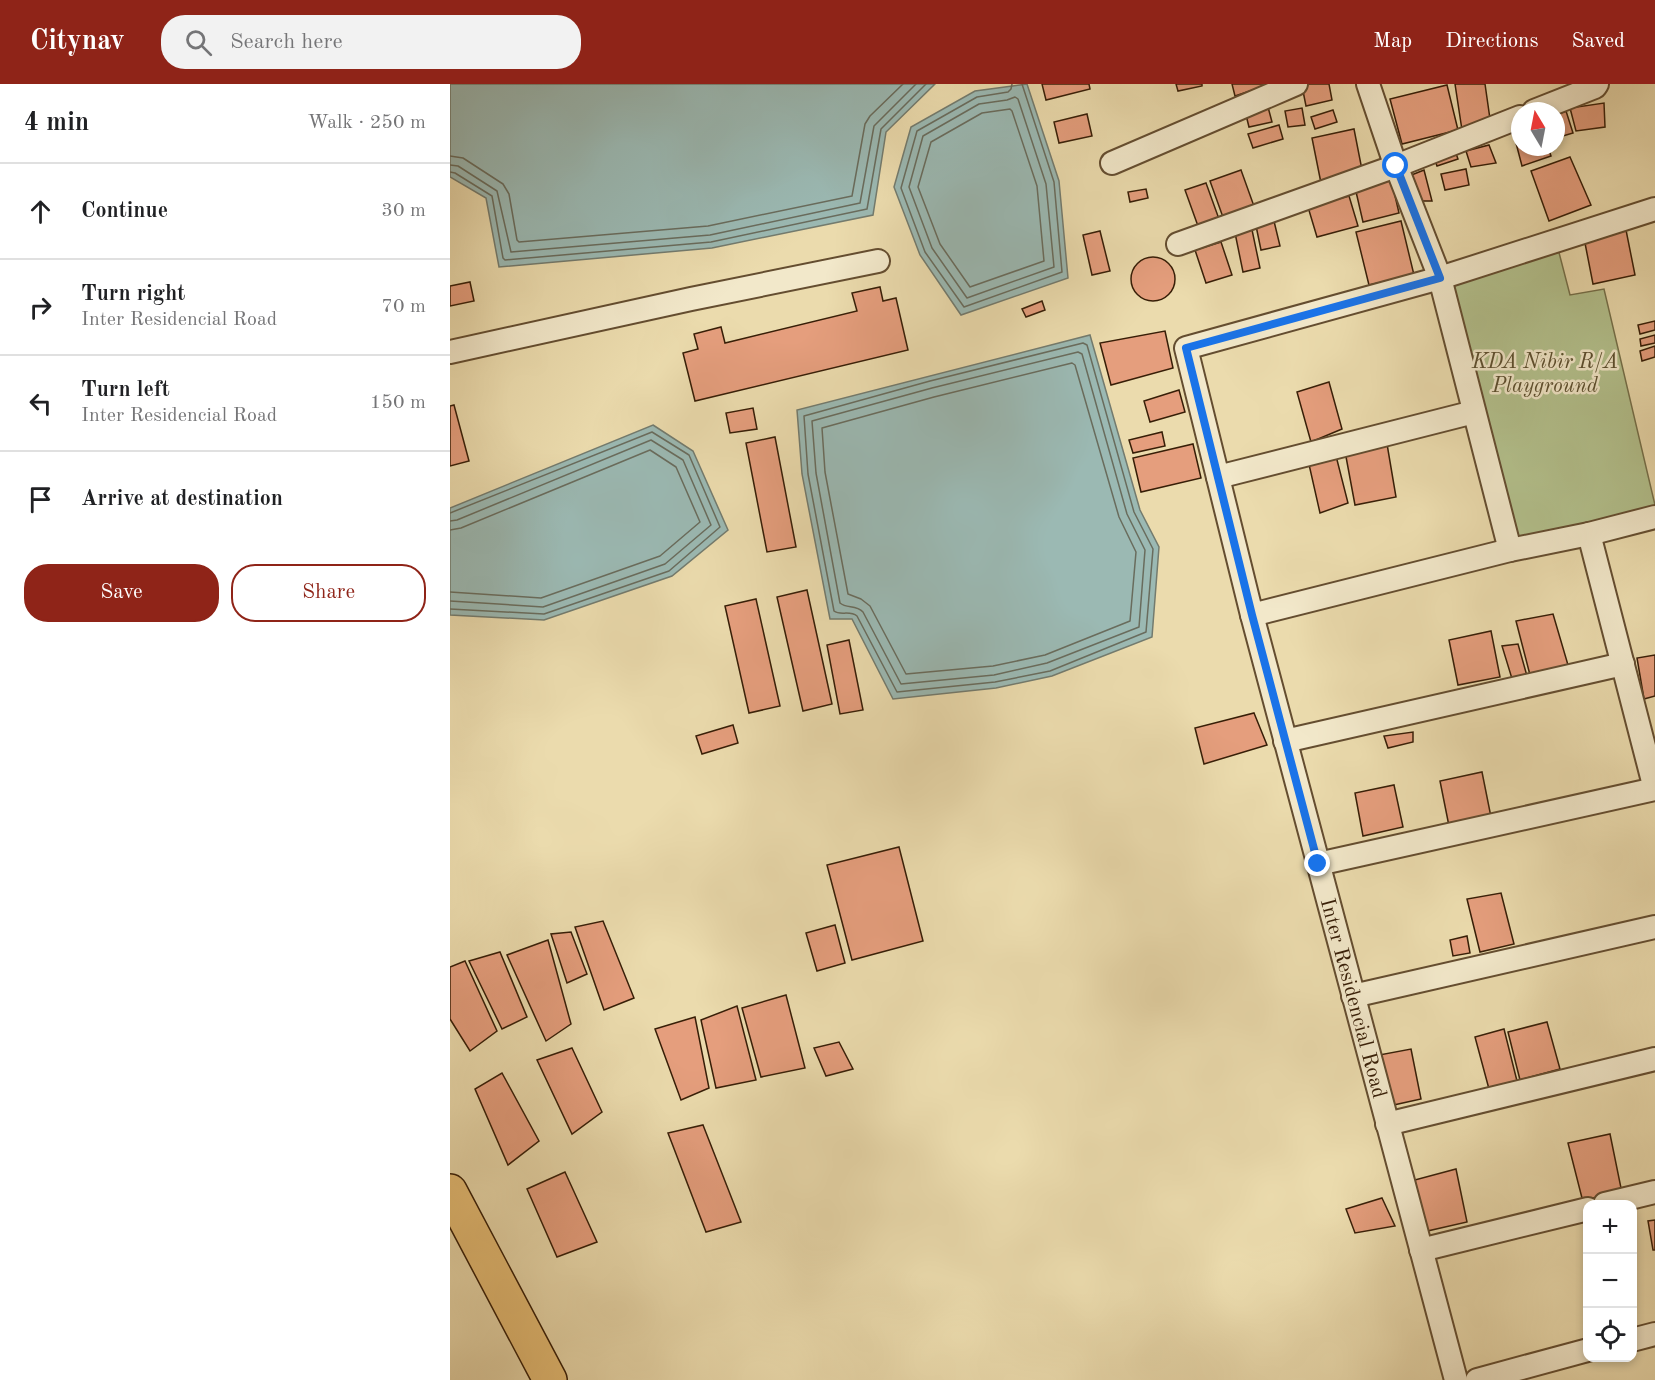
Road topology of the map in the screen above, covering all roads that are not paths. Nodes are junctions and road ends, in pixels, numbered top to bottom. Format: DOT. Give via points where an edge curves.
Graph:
graph roads {
  1 [pos="1296,84"];
  2 [pos="1368,84"];
  3 [pos="1597,84"];
  4 [pos="1557,102"];
  5 [pos="1511,121"];
  6 [pos="1112,163"];
  7 [pos="1396,166"];
  8 [pos="1655,208"];
  9 [pos="1178,244"];
  10 [pos="878,261"];
  11 [pos="1440,278"];
  12 [pos="450,352"];
  13 [pos="1474,412"];
  14 [pos="1218,477"];
  15 [pos="1655,518"];
  16 [pos="1589,534"];
  17 [pos="1509,550"];
  18 [pos="1252,615"];
  19 [pos="1623,664"];
  20 [pos="1285,741"];
  21 [pos="1655,789"];
  22 [pos="1318,864"];
  23 [pos="1655,927"];
  24 [pos="1353,996"];
  25 [pos="1655,1059"];
  26 [pos="1387,1124"];
  27 [pos="450,1191"];
  28 [pos="1655,1192"];
  29 [pos="1622,1200"];
  30 [pos="1583,1210"];
  31 [pos="1421,1250"];
  32 [pos="1655,1334"];
  33 [pos="1637,1339"];
  34 [pos="1583,1351"];
  35 [pos="550,1380"];
  36 [pos="1456,1380"];
  37 [pos="1477,1380"];
  1 -- 6 [label="street"];
  2 -- 7 [label="street"];
  3 -- 4 [label="street"];
  5 -- 7 [label="street"];
  7 -- 9 [label="street"];
  7 -- 11 [label="street"];
  8 -- 11 [label="street"];
  10 -- 12 [label="street"];
  11 -- 13 [label="street"];
  11 -- 14 [label="street, Inter Residencial Road" via="1186,348"];
  13 -- 14 [label="street"];
  13 -- 17 [label="street"];
  14 -- 18 [label="street, Inter Residencial Road"];
  15 -- 16 [label="street"];
  16 -- 17 [label="street"];
  16 -- 19 [label="street"];
  17 -- 18 [label="street"];
  18 -- 20 [label="street, Inter Residencial Road"];
  19 -- 20 [label="street"];
  19 -- 21 [label="street"];
  20 -- 22 [label="street, Inter Residencial Road"];
  21 -- 22 [label="street"];
  22 -- 24 [label="street, Inter Residencial Road"];
  23 -- 24 [label="street"];
  24 -- 26 [label="street, Inter Residencial Road"];
  25 -- 26 [label="street"];
  26 -- 31 [label="street, Inter Residencial Road"];
  27 -- 35 [label="highway"];
  28 -- 29 [label="street"];
  30 -- 31 [label="street"];
  31 -- 36 [label="street, Inter Residencial Road"];
  32 -- 33 [label="street"];
  34 -- 37 [label="street"];
}
